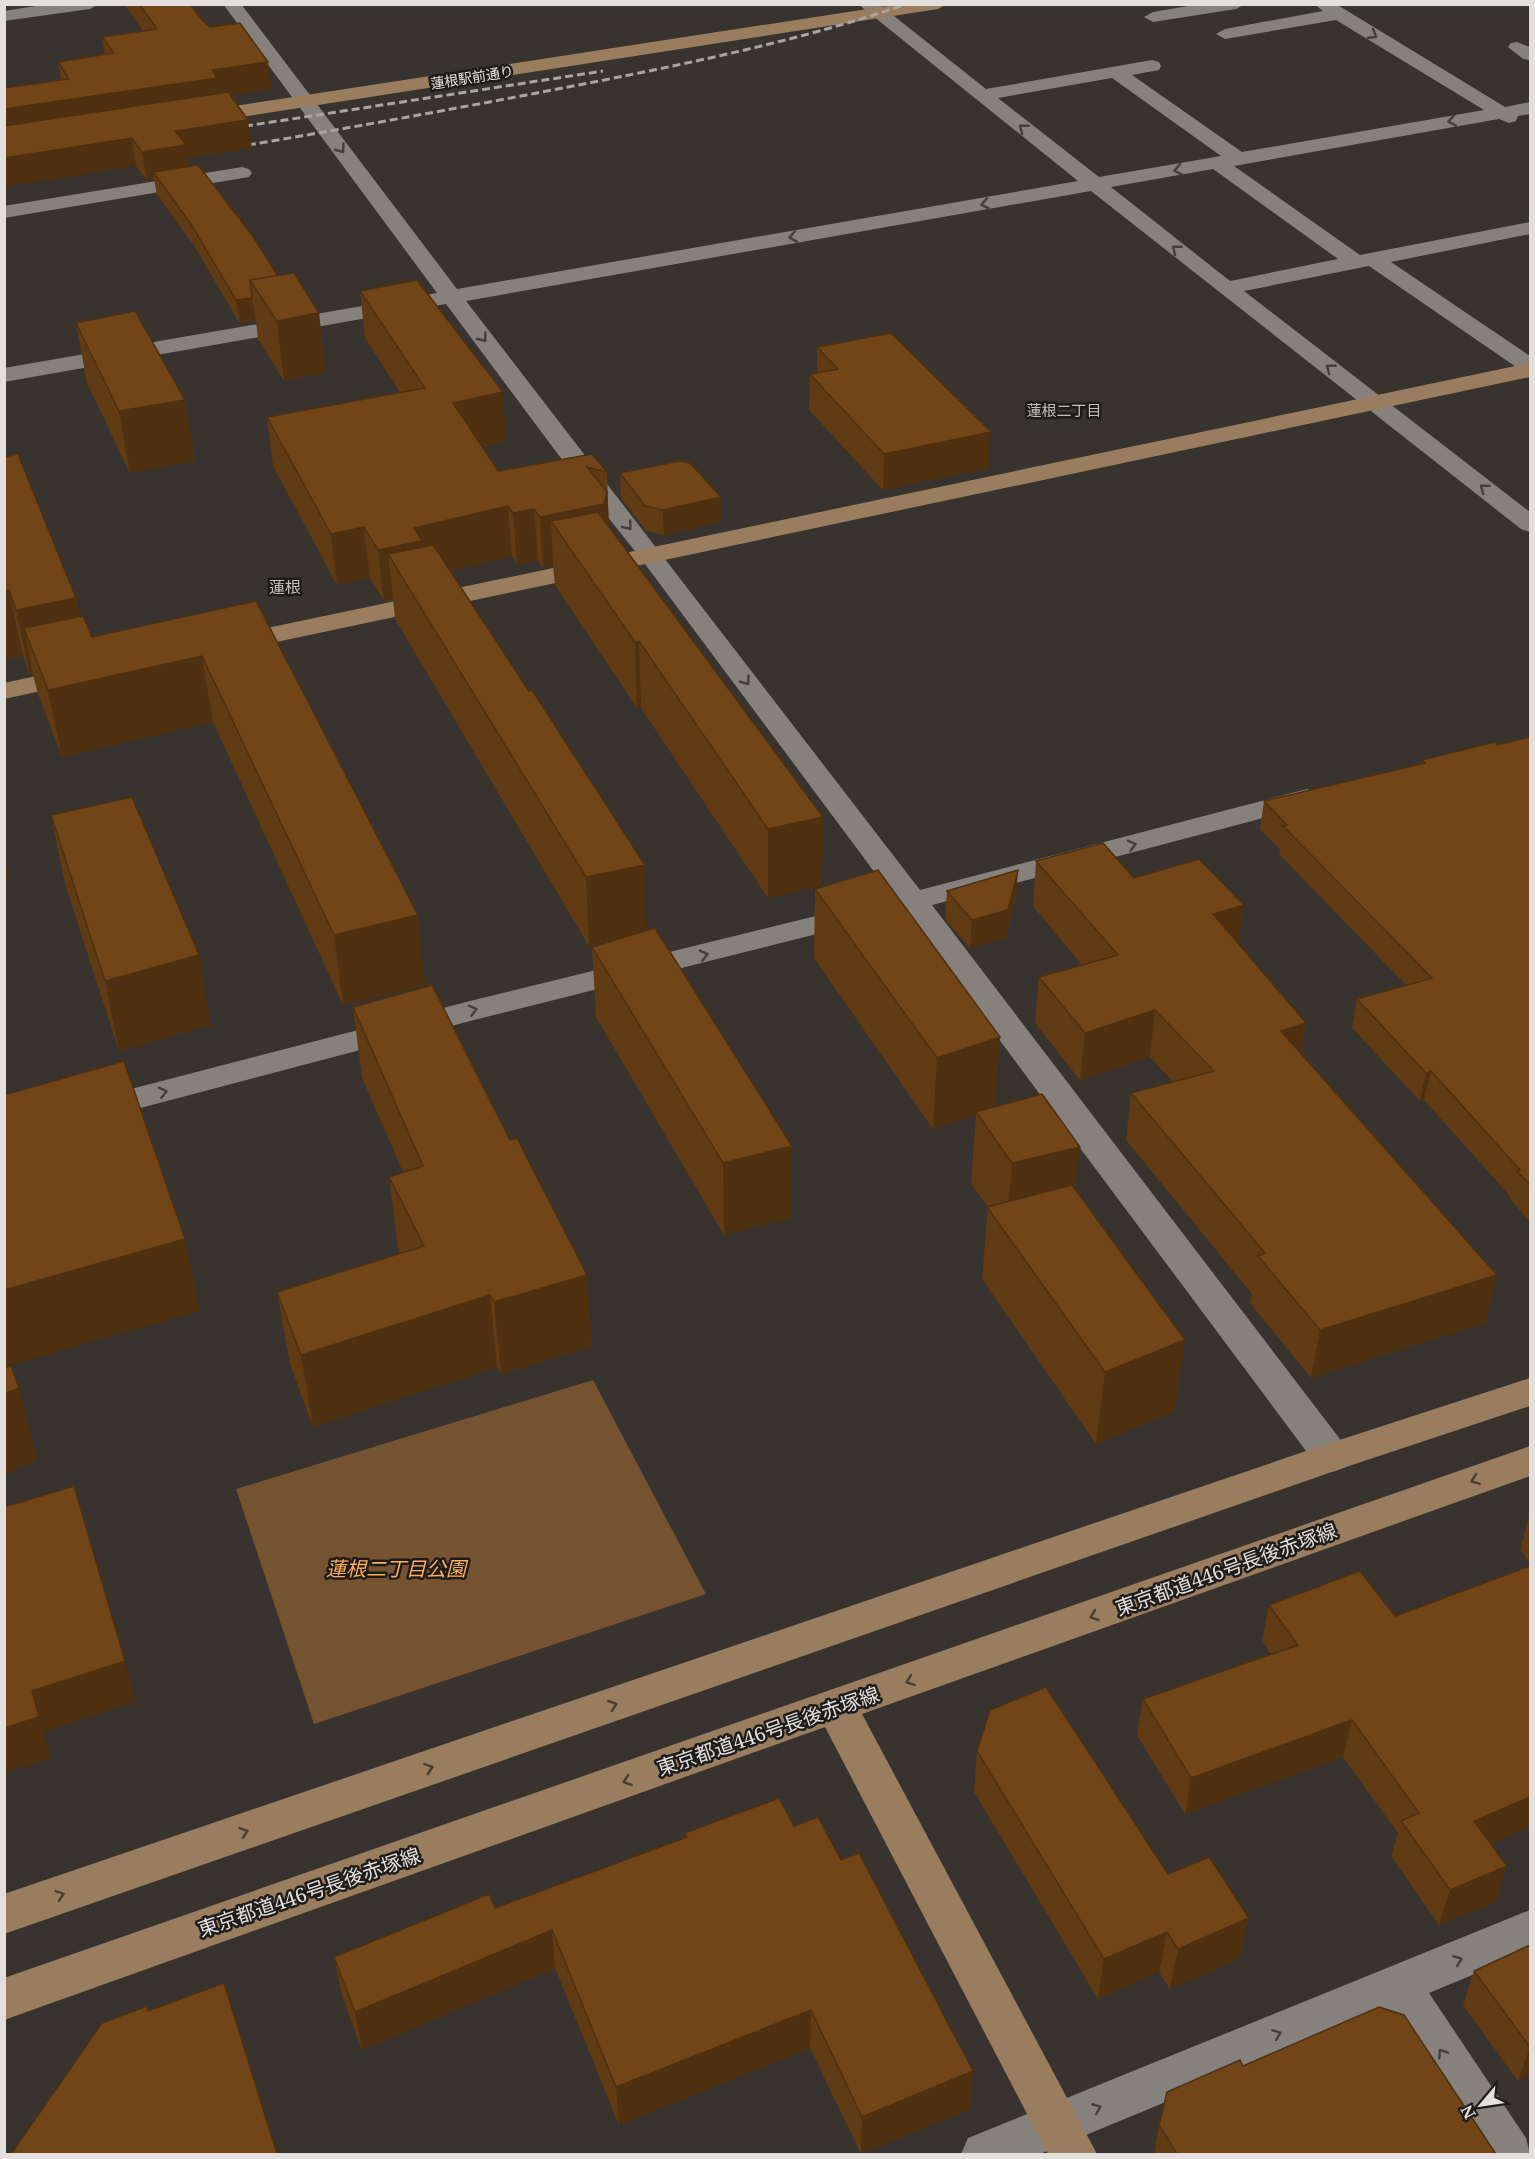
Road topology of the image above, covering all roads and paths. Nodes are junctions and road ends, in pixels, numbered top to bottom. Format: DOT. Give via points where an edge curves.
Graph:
graph roads {
  1 [pos="90,4"];
  2 [pos="232,4"];
  3 [pos="938,4"];
  4 [pos="1236,4"];
  5 [pos="1331,9"];
  6 [pos="873,10"];
  7 [pos="4,16"];
  8 [pos="1153,17"];
  9 [pos="1225,34"];
  10 [pos="1152,66"];
  11 [pos="1115,72"];
  12 [pos="981,95"];
  13 [pos="306,102"];
  14 [pos="1530,108"];
  15 [pos="1502,113"];
  16 [pos="181,120"];
  17 [pos="1530,130"];
  18 [pos="1227,161"];
  19 [pos="242,172"];
  20 [pos="1096,185"];
  21 [pos="4,212"];
  22 [pos="1526,233"];
  23 [pos="1365,261"];
  24 [pos="1226,288"];
  25 [pos="452,297"];
  26 [pos="1530,368"];
  27 [pos="4,375"];
  28 [pos="1376,403"];
  29 [pos="1530,524"];
  30 [pos="651,555"];
  31 [pos="211,647"];
  32 [pos="96,671"];
  33 [pos="4,691"];
  34 [pos="1333,792"];
  35 [pos="913,900"];
  36 [pos="4,1133"];
  37 [pos="1530,1392"];
  38 [pos="1332,1458"];
  39 [pos="1530,1461"];
  40 [pos="836,1707"];
  41 [pos="4,1914"];
  42 [pos="1530,1930"];
  43 [pos="1398,1984"];
  44 [pos="4,1999"];
  45 [pos="1065,2139"];
  46 [pos="985,2154"];
  47 [pos="1509,2154"];
  1 -- 7 [label="street"];
  2 -- 13 [label="street"];
  3 -- 6 [label="street, 蓮根駅前通り"];
  4 -- 8 [label="street"];
  5 -- 9 [label="street"];
  5 -- 15 [label="street, one-way"];
  6 -- 12 [label="street"];
  6 -- 13 [label="street, 蓮根駅前通り"];
  10 -- 11 [label="street"];
  11 -- 12 [label="street"];
  11 -- 18 [label="street"];
  20 -- 12 [label="street, one-way"];
  13 -- 16 [label="street, 蓮根駅前通り"];
  13 -- 25 [label="street, one-way"];
  14 -- 15 [label="street"];
  15 -- 17 [label="street"];
  15 -- 18 [label="street, one-way"];
  18 -- 20 [label="street, one-way"];
  18 -- 23 [label="street"];
  19 -- 21 [label="street"];
  24 -- 20 [label="street, one-way"];
  20 -- 25 [label="street, one-way"];
  22 -- 23 [label="street"];
  23 -- 24 [label="street"];
  23 -- 26 [label="street"];
  28 -- 24 [label="street, one-way"];
  25 -- 27 [label="street"];
  25 -- 30 [label="street, one-way"];
  26 -- 28 [label="street"];
  29 -- 28 [label="street, one-way"];
  28 -- 30 [label="street"];
  30 -- 31 [label="street"];
  30 -- 35 [label="street, one-way"];
  32 -- 33 [label="street"];
  35 -- 34 [label="street, one-way"];
  36 -- 35 [label="street, one-way"];
  35 -- 38 [label="street"];
  37 -- 38 [label="street"];
  41 -- 38 [label="street, one-way"];
  39 -- 40 [label="street, 東京都道446号長後赤塚線, one-way"];
  40 -- 44 [label="street, 東京都道446号長後赤塚線, one-way"];
  40 -- 45 [label="street"];
  43 -- 42 [label="street, one-way"];
  45 -- 43 [label="street, one-way"];
  47 -- 43 [label="street, one-way"];
  45 -- 46 [label="street"];
}
